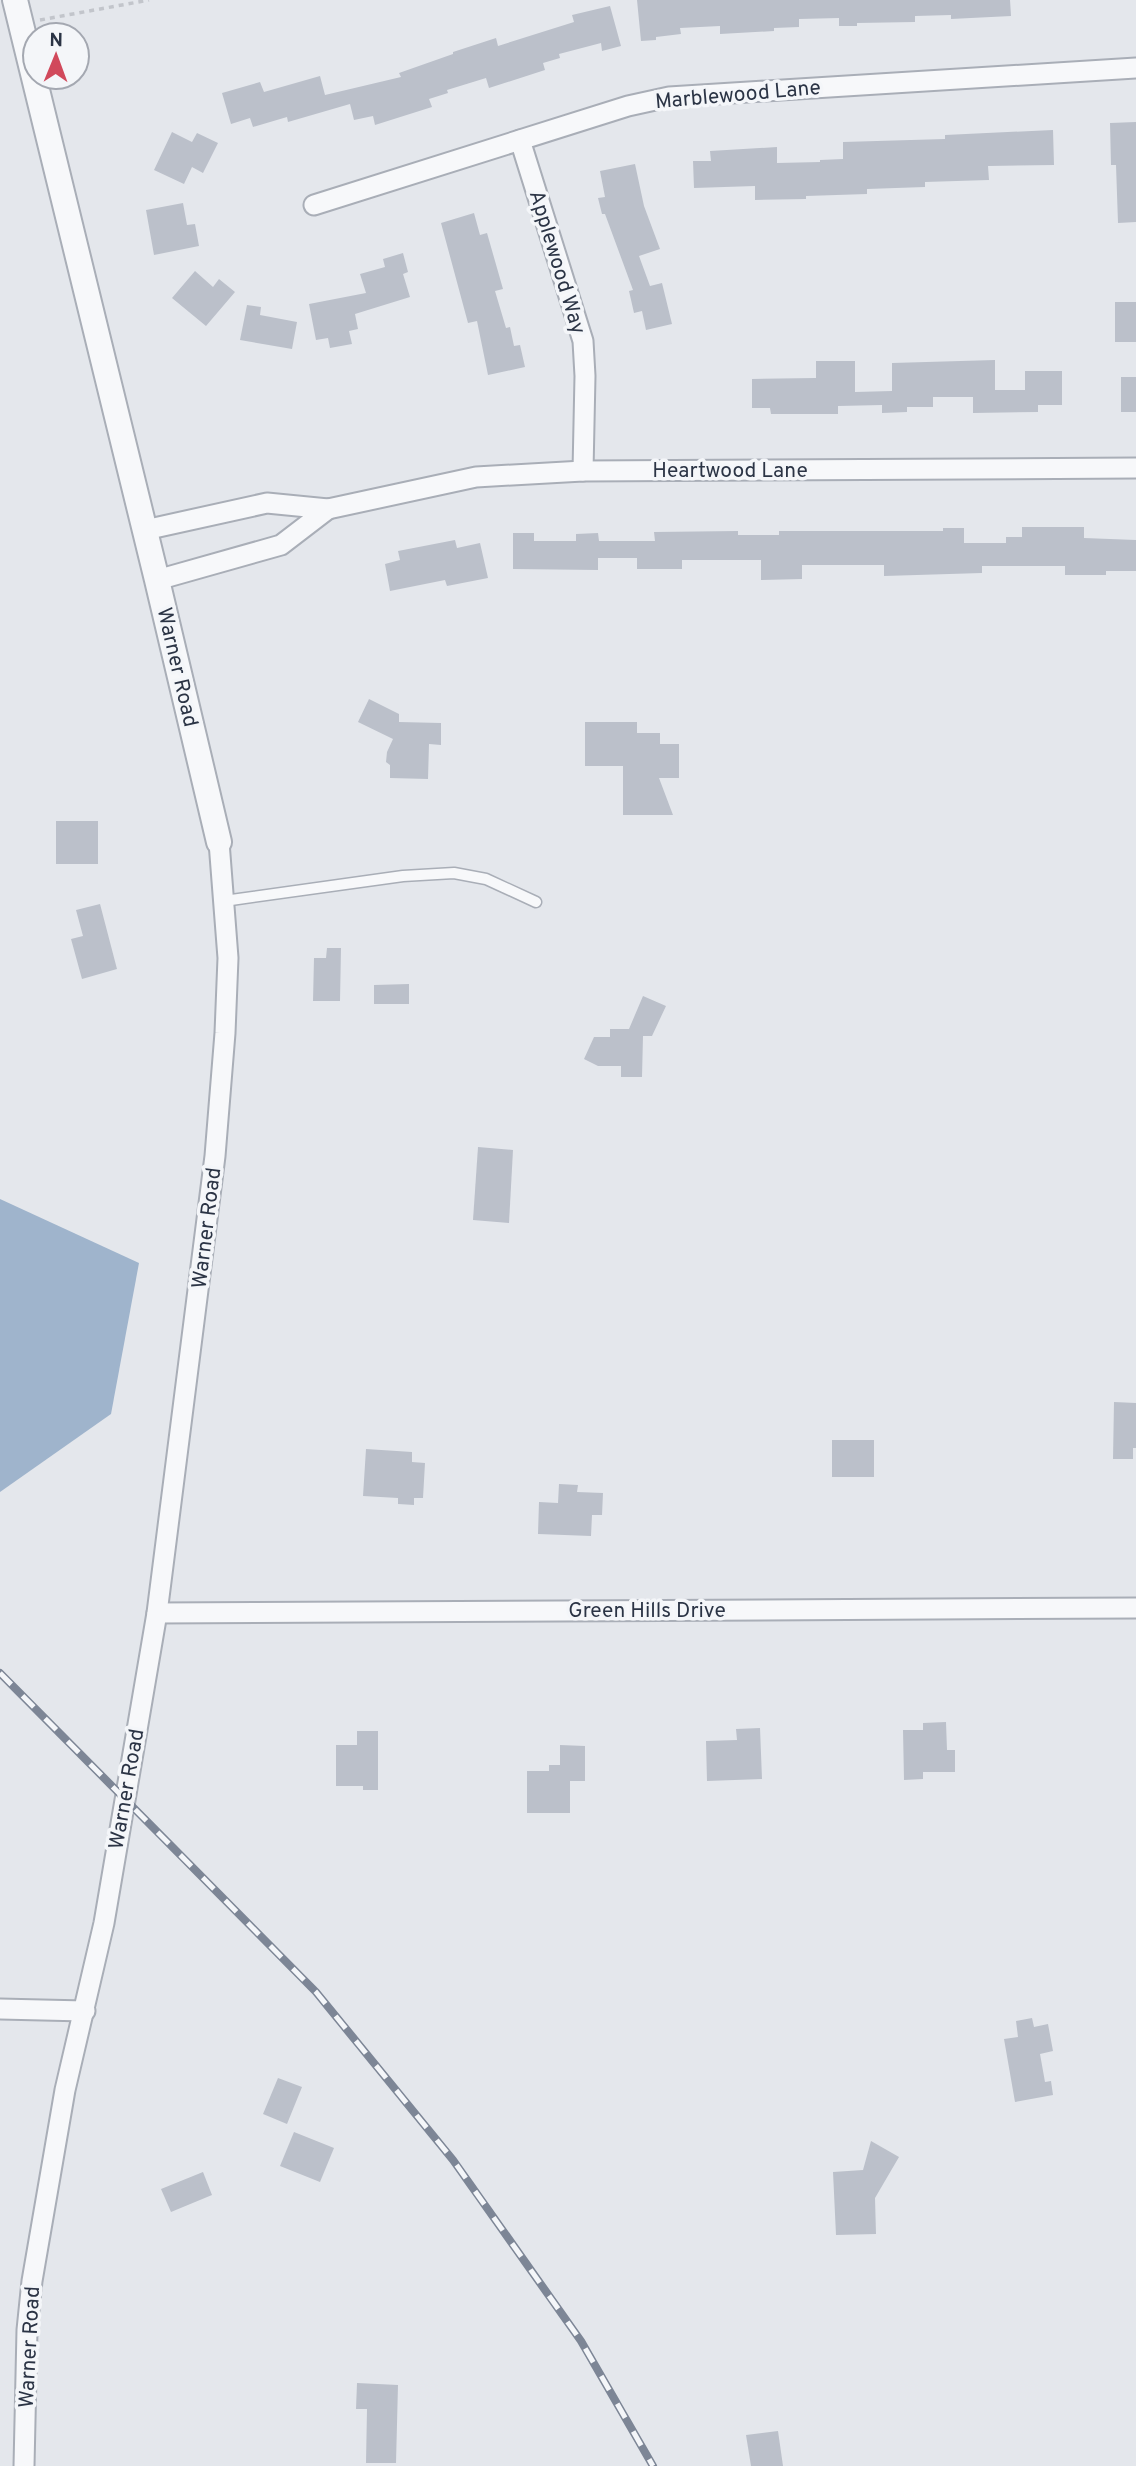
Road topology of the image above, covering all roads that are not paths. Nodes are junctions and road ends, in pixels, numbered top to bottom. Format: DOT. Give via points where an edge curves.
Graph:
graph roads {
  1 [pos="18,12"];
  2 [pos="1136,68"];
  3 [pos="520,140"];
  4 [pos="314,205"];
  5 [pos="1136,468"];
  6 [pos="583,471"];
  7 [pos="328,509"];
  8 [pos="145,530"];
  9 [pos="157,580"];
  10 [pos="219,842"];
  11 [pos="224,901"];
  12 [pos="536,902"];
  13 [pos="1136,1608"];
  14 [pos="157,1612"];
  15 [pos="0,2009"];
  16 [pos="85,2011"];
  17 [pos="24,2466"];
  1 -- 8 [label="street, Warner Road"];
  2 -- 3 [label="street, Marblewood Lane" via="669,97"];
  3 -- 4 [label="street, Marblewood Lane"];
  3 -- 6 [label="street, Applewood Way" via="583,341"];
  5 -- 6 [label="street, Heartwood Lane"];
  6 -- 7 [label="street, Heartwood Lane" via="476,477"];
  7 -- 8 [label="street, Heartwood Lane" via="267,503"];
  7 -- 9 [label="street, Heartwood Lane" via="281,545"];
  8 -- 9 [label="street, Warner Road"];
  9 -- 10 [label="street, Warner Road"];
  10 -- 11 [label="street, Warner Road"];
  11 -- 12 [label="lane" via="454,873 486,879"];
  11 -- 14 [label="street, Warner Road" via="228,958 215,1156"];
  13 -- 14 [label="street, Green Hills Drive"];
  14 -- 16 [label="street, Warner Road"];
  15 -- 16 [label="street"];
  16 -- 17 [label="street, Warner Road" via="65,2090 32,2281"];
}
